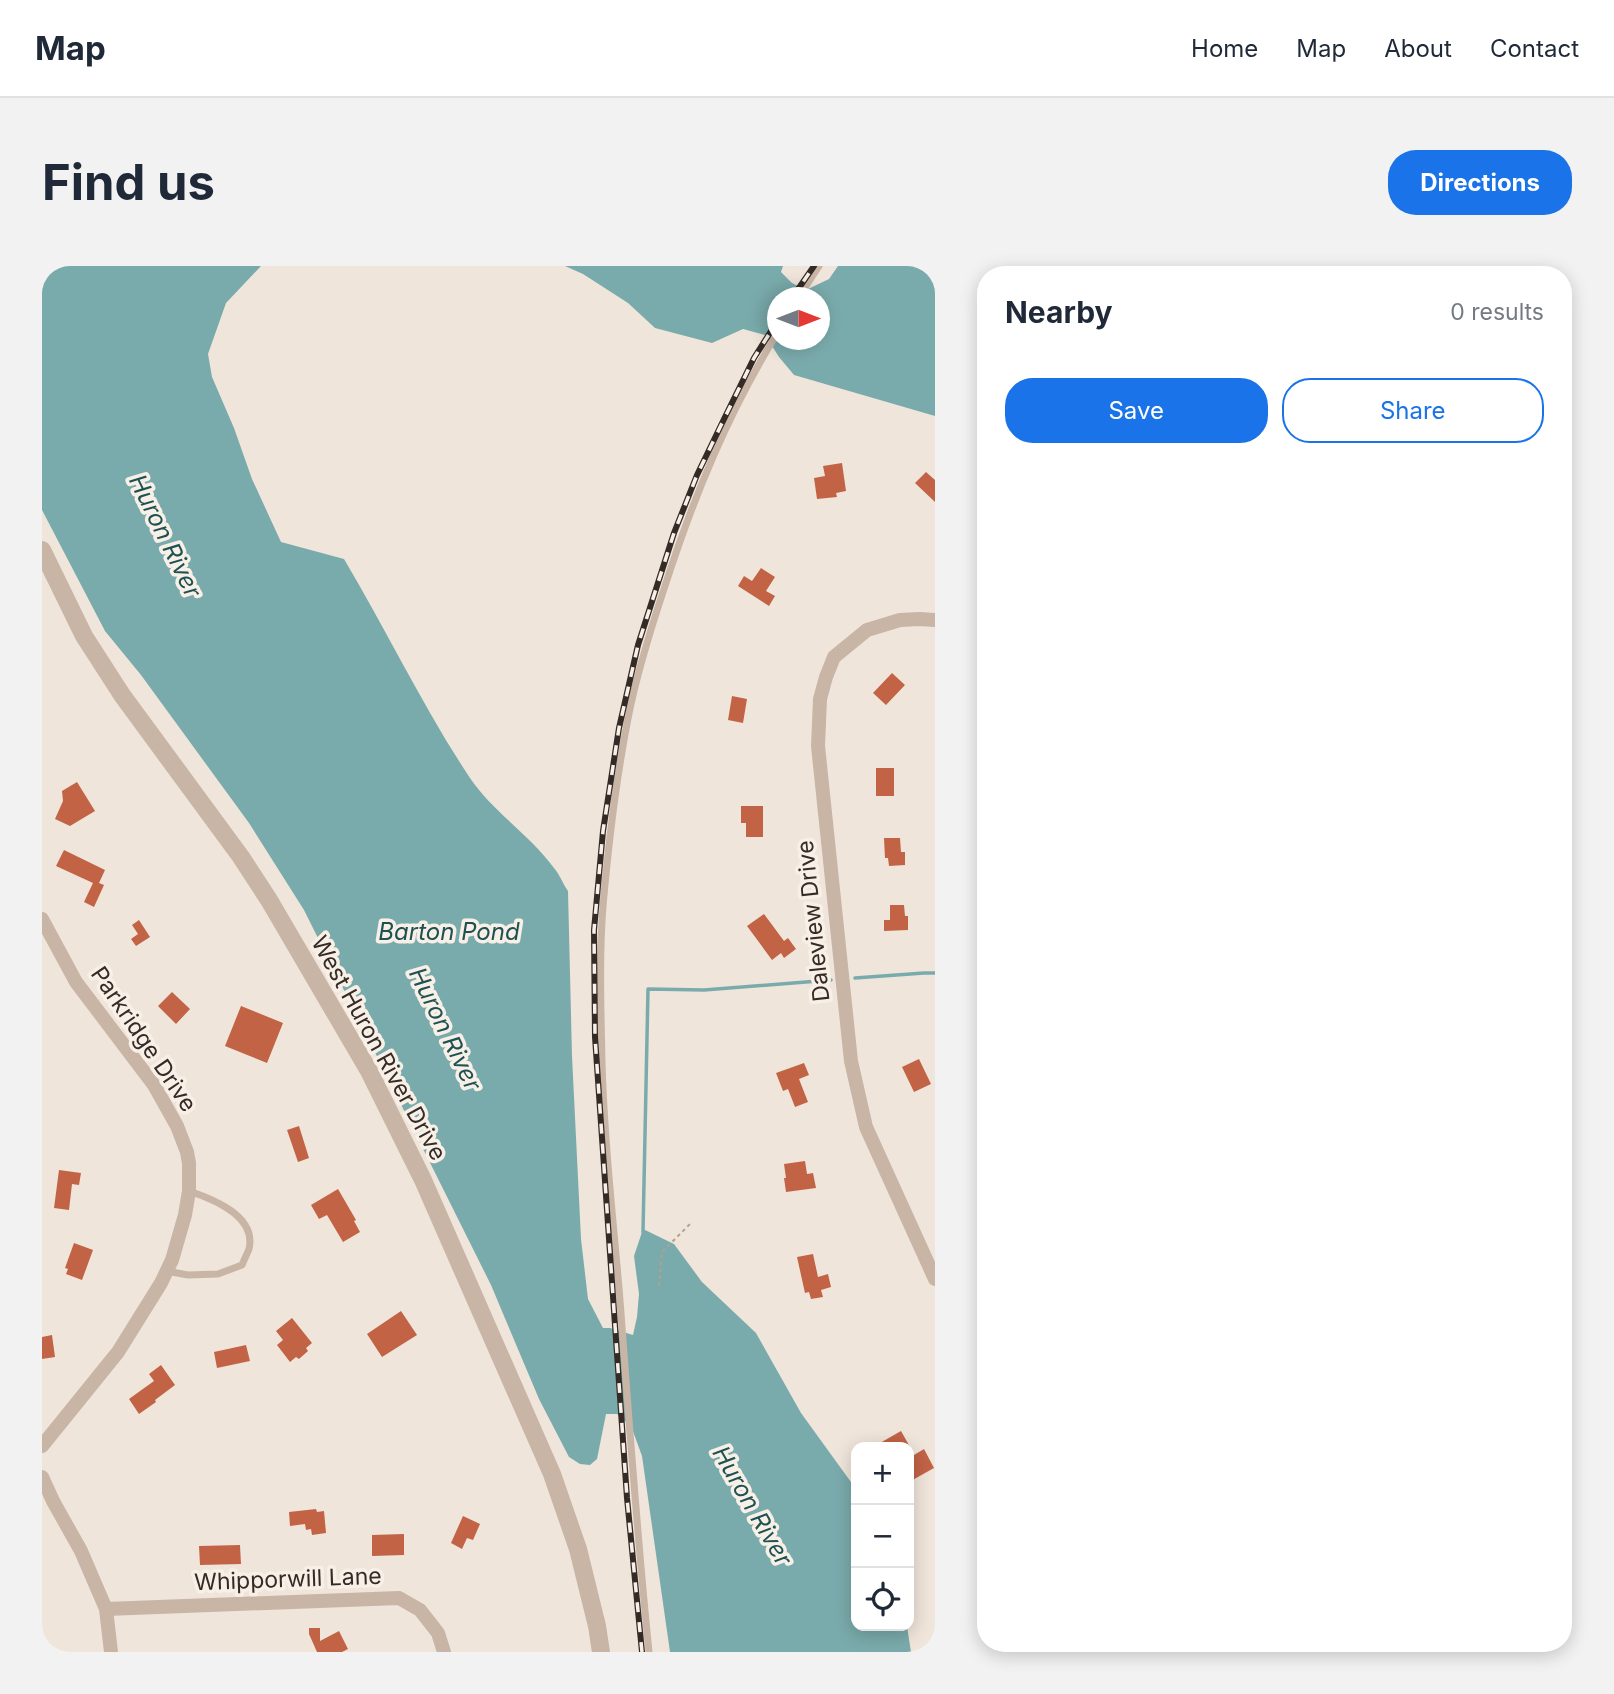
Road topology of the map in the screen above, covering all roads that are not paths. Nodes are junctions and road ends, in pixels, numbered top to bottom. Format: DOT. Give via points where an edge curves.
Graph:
graph roads {
  1 [pos="819,266"];
  2 [pos="805,287"];
  3 [pos="767,349"];
  4 [pos="42,550"];
  5 [pos="935,620"];
  6 [pos="42,919"];
  7 [pos="189,1191"];
  8 [pos="166,1271"];
  9 [pos="935,1279"];
  10 [pos="42,1446"];
  11 [pos="42,1477"];
  12 [pos="106,1609"];
  13 [pos="111,1652"];
  14 [pos="444,1652"];
  15 [pos="601,1652"];
  16 [pos="649,1652"];
  1 -- 2 [label="lane"];
  3 -- 16 [label="lane" via="720,437 652,625 620,767 603,909 607,1158"];
  4 -- 15 [label="street, West Huron River Drive" via="83,636 241,857 369,1071 423,1180 552,1474 578,1549"];
  5 -- 9 [label="street, Daleview Drive" via="900,620 867,630 834,657 820,699 818,746 851,1061 866,1127"];
  6 -- 7 [label="street, Parkridge Drive" via="76,982 154,1085 177,1126 187,1152"];
  7 -- 8 [label="street, Parkridge Drive"];
  7 -- 8 [label="lane" via="219,1202 237,1215 247,1230 250,1247 242,1265 218,1274"];
  8 -- 10 [label="street, Parkridge Drive" via="118,1352"];
  11 -- 12 [label="street"];
  12 -- 13 [label="street"];
  12 -- 14 [label="street, Whipporwill Lane" via="399,1598 420,1610 438,1633"];
}
